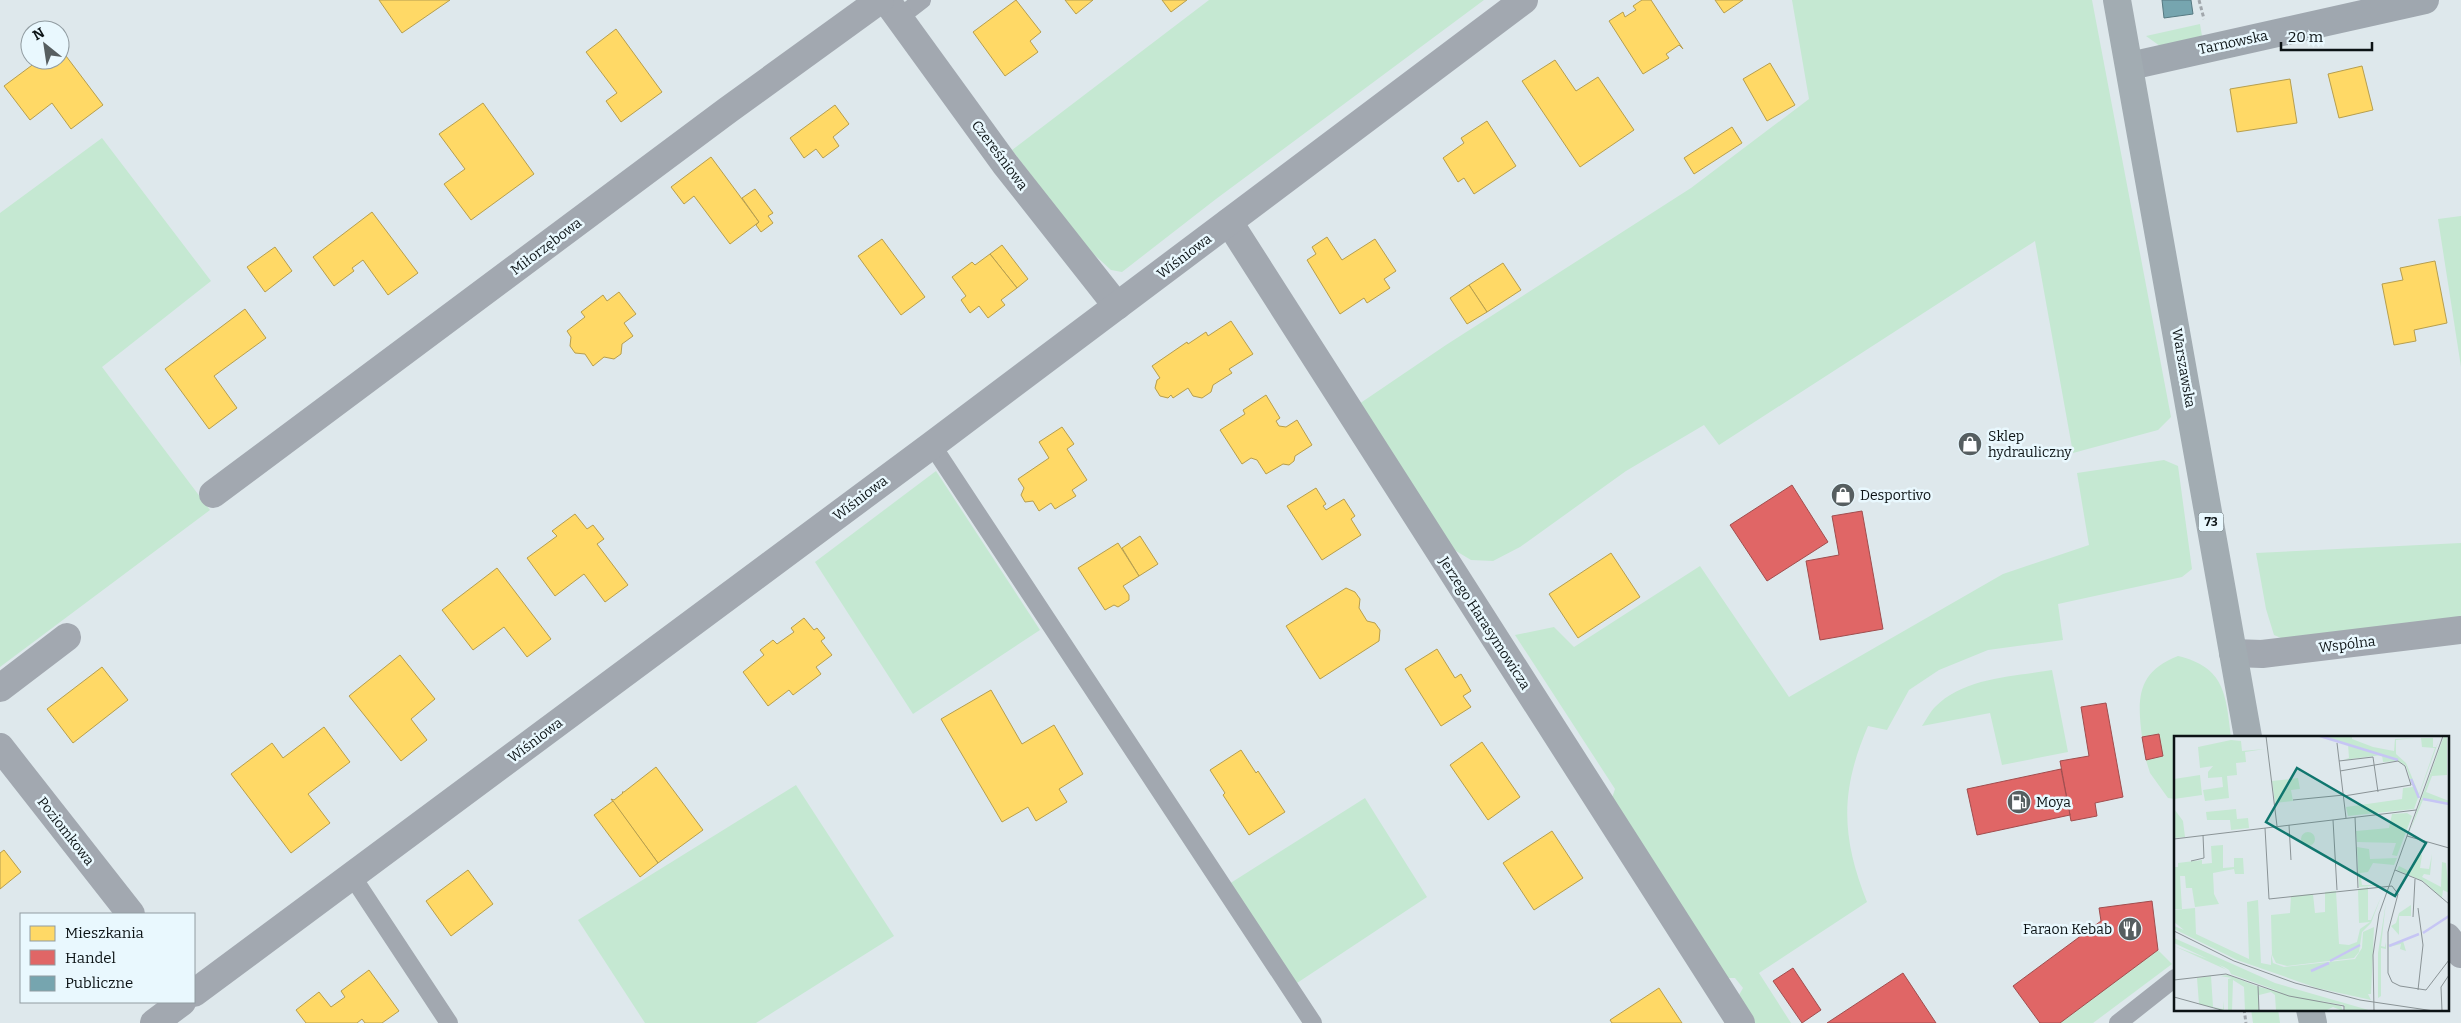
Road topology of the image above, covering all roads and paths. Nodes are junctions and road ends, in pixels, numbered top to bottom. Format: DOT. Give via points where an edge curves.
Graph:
graph roads {
  1 [pos="922,0"];
  2 [pos="1524,0"];
  3 [pos="2117,0"];
  4 [pos="2425,0"];
  5 [pos="889,6"];
  6 [pos="2130,66"];
  7 [pos="1229,222"];
  8 [pos="1117,306"];
  9 [pos="932,445"];
  10 [pos="213,494"];
  11 [pos="2461,630"];
  12 [pos="67,637"];
  13 [pos="2233,653"];
  14 [pos="0,688"];
  15 [pos="2248,736"];
  16 [pos="0,747"];
  17 [pos="352,876"];
  18 [pos="131,913"];
  19 [pos="2448,938"];
  20 [pos="2461,954"];
  21 [pos="2174,979"];
  22 [pos="195,992"];
  23 [pos="181,1003"];
  24 [pos="2244,1010"];
  25 [pos="2291,1010"];
  26 [pos="2310,1010"];
  27 [pos="154,1023"];
  28 [pos="449,1023"];
  29 [pos="1313,1023"];
  30 [pos="1741,1023"];
  31 [pos="2118,1023"];
  32 [pos="2246,1023"];
  33 [pos="2293,1023"];
  34 [pos="2313,1023"];
  1 -- 5 [label="lane"];
  2 -- 7 [label="street, Wiśniowa"];
  3 -- 6 [label="main road, Warszawska / 73"];
  4 -- 6 [label="street, Tarnowska"];
  5 -- 8 [label="street, Czereśniowa" via="1005,164"];
  5 -- 10 [label="street, Miłorzębowa" via="728,110"];
  6 -- 13 [label="main road, Warszawska / 73"];
  7 -- 8 [label="street, Wiśniowa"];
  7 -- 30 [label="street, Jerzego Harasymowicza"];
  8 -- 9 [label="street, Wiśniowa"];
  9 -- 17 [label="street, Wiśniowa"];
  9 -- 29 [label="lane"];
  11 -- 13 [label="street, Wspólna" via="2262,654"];
  12 -- 14 [label="street"];
  13 -- 15 [label="main road, Warszawska / 73"];
  16 -- 18 [label="street, Poziomkowa"];
  17 -- 22 [label="street, Wiśniowa"];
  17 -- 28 [label="lane"];
  19 -- 20 [label="street"];
  21 -- 31 [label="lane"];
  23 -- 27 [label="street"];
  24 -- 32 [label="path"];
  25 -- 33 [label="main road"];
  26 -- 34 [label="main road"];
}
